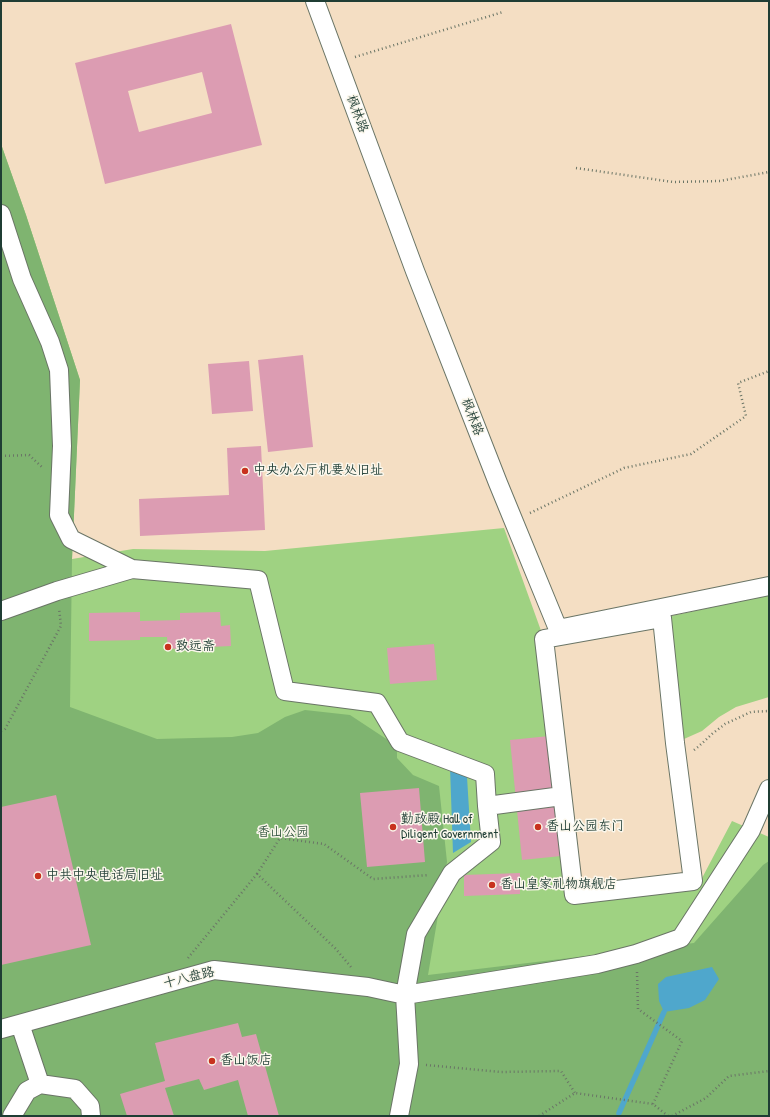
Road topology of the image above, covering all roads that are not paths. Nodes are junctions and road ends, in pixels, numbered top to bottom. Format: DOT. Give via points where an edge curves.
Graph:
graph roads {
  1 [pos="315,1"];
  2 [pos="1,214"];
  3 [pos="132,569"];
  4 [pos="769,586"];
  5 [pos="1,611"];
  6 [pos="769,789"];
  7 [pos="562,796"];
  8 [pos="487,806"];
  9 [pos="405,995"];
  10 [pos="20,1024"];
  11 [pos="1,1029"];
  12 [pos="40,1084"];
  13 [pos="12,1116"];
  14 [pos="91,1116"];
  15 [pos="399,1116"];
  1 -- 4 [label="street, 枫林路" via="414,271 558,629"];
  2 -- 3 [label="street" via="22,279 50,342 59,370 62,446 59,515 71,539"];
  3 -- 5 [label="street"];
  3 -- 8 [label="street" via="258,580 285,691 377,703 400,742 485,774"];
  6 -- 9 [label="street" via="751,830 680,938 636,954 597,964"];
  7 -- 7 [label="street" via="544,639 662,618 693,881 574,895"];
  7 -- 8 [label="street"];
  8 -- 9 [label="street" via="491,842 452,873 416,934"];
  9 -- 10 [label="street, 十八盘路" via="368,987 214,970"];
  9 -- 15 [label="street" via="409,1064"];
  10 -- 11 [label="street, 十八盘路"];
  10 -- 12 [label="street"];
  12 -- 13 [label="street" via="27,1091"];
  12 -- 14 [label="street" via="75,1089 90,1106"];
}
